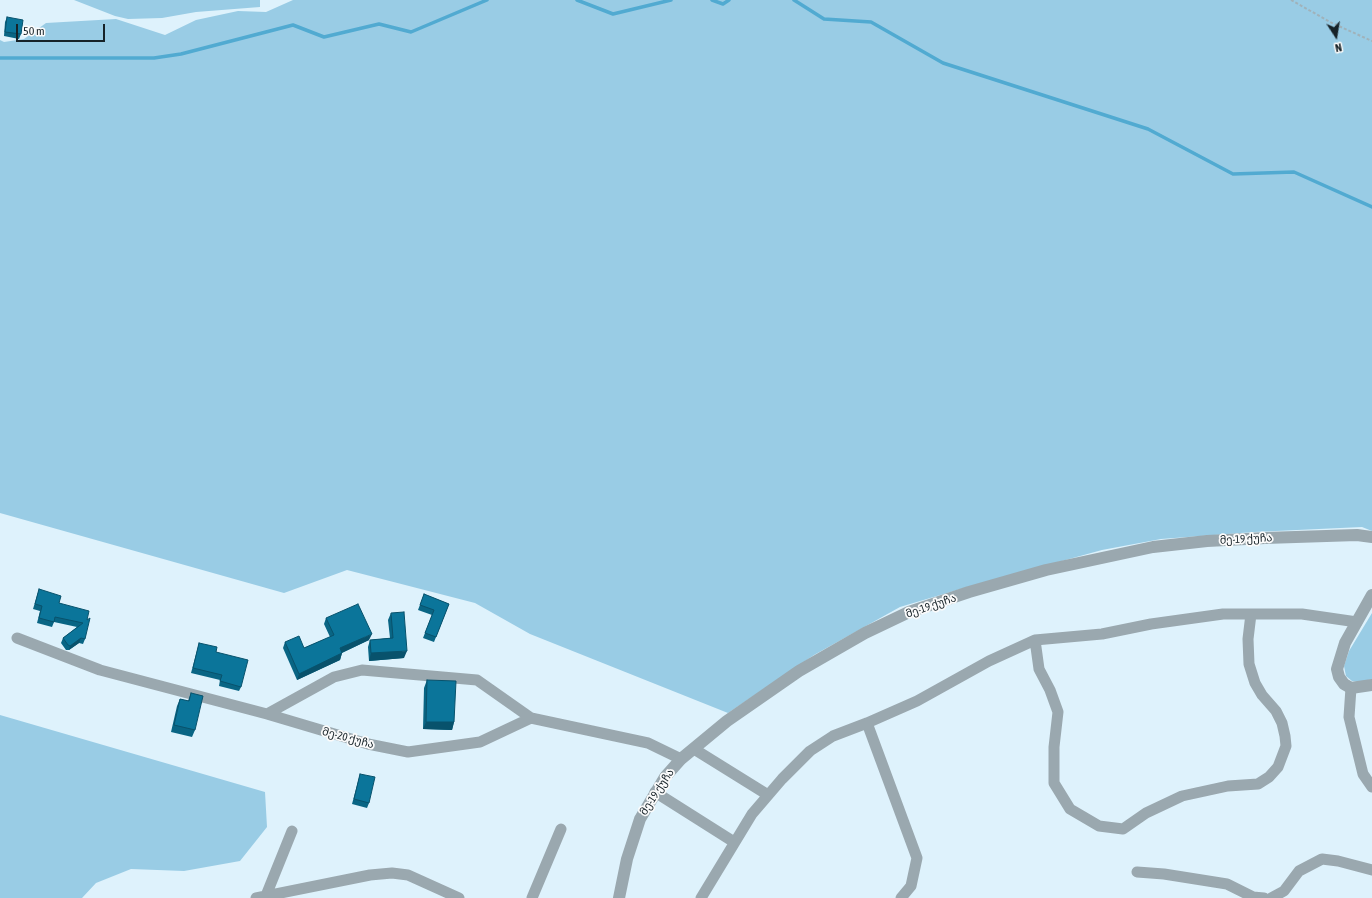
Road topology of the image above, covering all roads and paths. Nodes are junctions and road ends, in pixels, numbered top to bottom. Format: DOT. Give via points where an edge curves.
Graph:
graph roads {
  1 [pos="1291,0"];
  2 [pos="1372,41"];
  3 [pos="1372,537"];
  4 [pos="1372,595"];
  5 [pos="1251,614"];
  6 [pos="1357,622"];
  7 [pos="17,638"];
  8 [pos="1035,640"];
  9 [pos="1372,685"];
  10 [pos="1351,688"];
  11 [pos="267,714"];
  12 [pos="531,718"];
  13 [pos="868,723"];
  14 [pos="694,749"];
  15 [pos="681,759"];
  16 [pos="1372,787"];
  17 [pos="655,792"];
  18 [pos="768,795"];
  19 [pos="561,829"];
  20 [pos="292,831"];
  21 [pos="734,842"];
  22 [pos="1372,870"];
  23 [pos="1137,872"];
  24 [pos="262,897"];
  25 [pos="459,898"];
  26 [pos="532,898"];
  27 [pos="619,898"];
  28 [pos="701,898"];
  29 [pos="901,898"];
  30 [pos="1264,898"];
  31 [pos="1272,898"];
  1 -- 2 [label="path" via="1332,23"];
  3 -- 14 [label="street, მე-19 ქუჩა" via="1357,535 1265,538 1153,547 1046,570 969,592 909,612 865,633 799,671 728,720"];
  4 -- 6 [label="street"];
  5 -- 6 [label="street" via="1302,614"];
  5 -- 8 [label="street" via="1223,614 1102,634"];
  5 -- 8 [label="street" via="1249,664 1255,683 1262,696 1276,711 1285,736 1286,746 1278,767 1258,784 1228,786 1182,796 1146,813 1123,829 1099,826 1070,809 1054,783 1054,747 1058,712 1039,669"];
  6 -- 10 [label="street" via="1345,643 1337,669 1344,684"];
  7 -- 11 [label="street, მე-20 ქუჩა" via="100,670"];
  8 -- 13 [label="street" via="989,661 917,701"];
  9 -- 10 [label="street"];
  10 -- 16 [label="street" via="1349,717 1363,774"];
  11 -- 12 [label="street, მე-20 ქუჩა" via="368,744 408,752 480,742"];
  11 -- 12 [label="street" via="334,677 362,670 477,680"];
  12 -- 15 [label="street" via="648,744"];
  13 -- 18 [label="street" via="833,736 810,751"];
  13 -- 29 [label="street" via="917,858 911,886"];
  14 -- 15 [label="street, მე-19 ქუჩა"];
  14 -- 18 [label="street"];
  15 -- 17 [label="street, მე-19 ქუჩა"];
  17 -- 21 [label="street"];
  17 -- 27 [label="street, მე-19 ქუჩა" via="640,819 627,859"];
  18 -- 21 [label="street"];
  19 -- 26 [label="street"];
  20 -- 24 [label="street"];
  21 -- 28 [label="street"];
  22 -- 31 [label="street" via="1322,859 1299,872 1284,891"];
  23 -- 30 [label="street" via="1227,884 1253,897"];
  24 -- 25 [label="street" via="370,875 392,873 408,875"];
}
